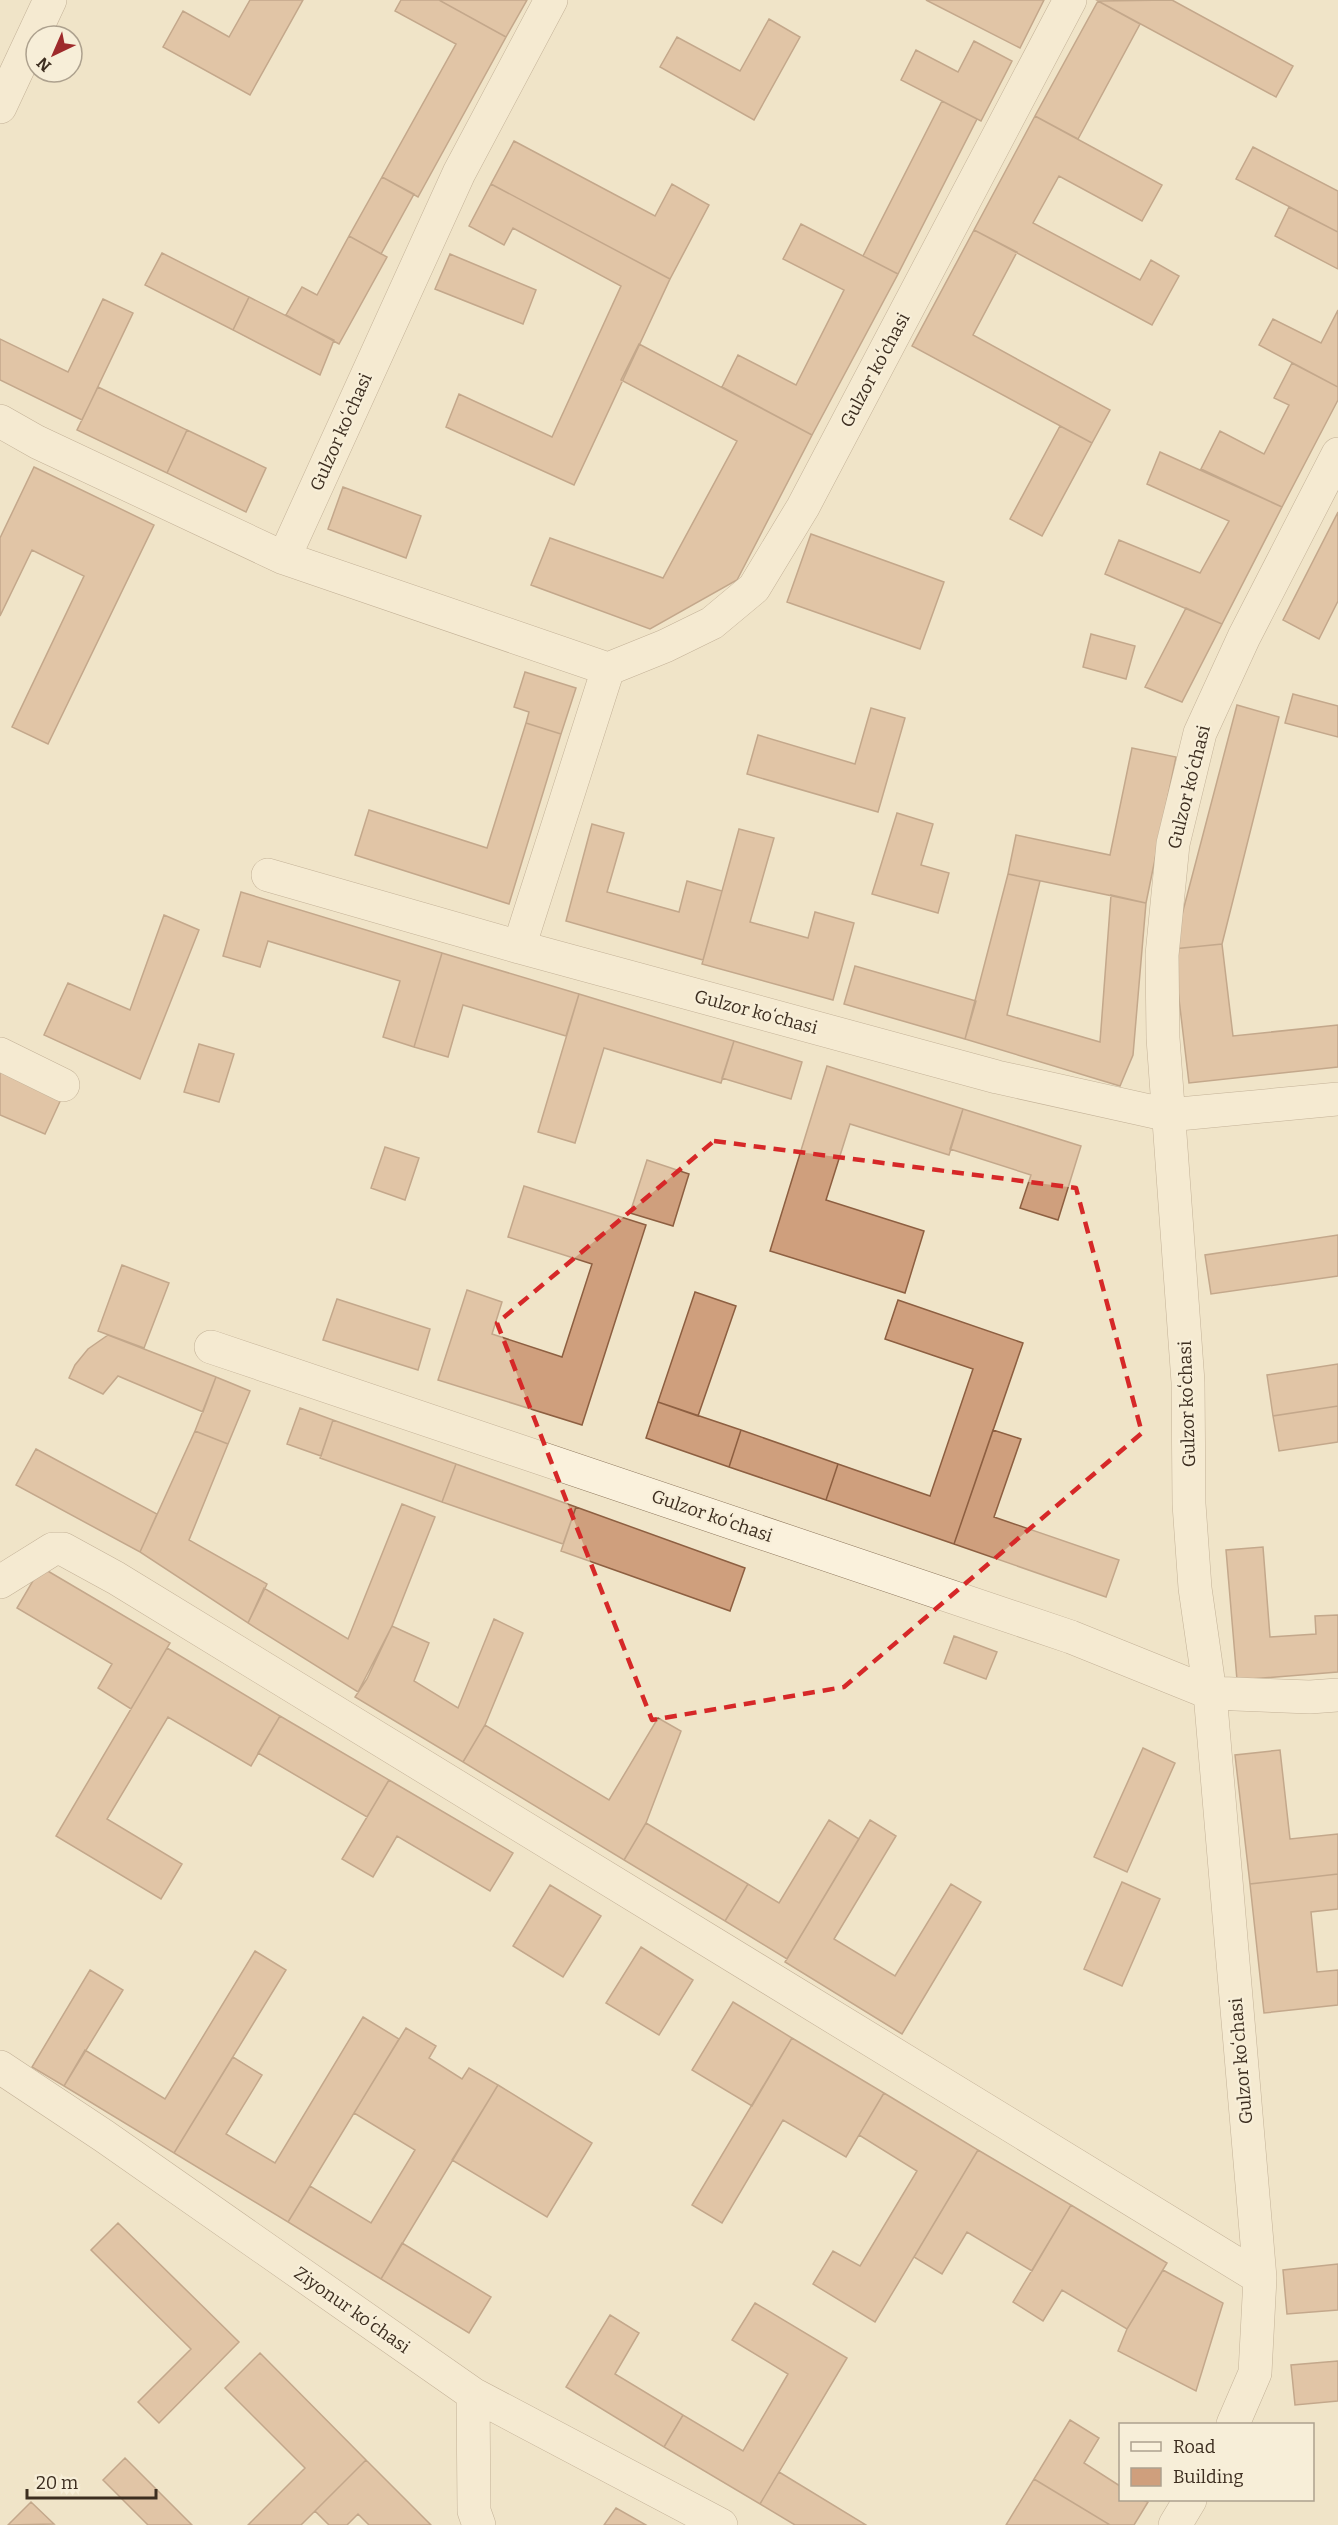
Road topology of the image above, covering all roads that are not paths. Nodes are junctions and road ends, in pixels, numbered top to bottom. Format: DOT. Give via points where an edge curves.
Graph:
graph roads {
  1 [pos="50,0"];
  2 [pos="551,0"];
  3 [pos="1070,0"];
  4 [pos="0,107"];
  5 [pos="0,421"];
  6 [pos="1338,454"];
  7 [pos="284,558"];
  8 [pos="608,669"];
  9 [pos="268,875"];
  10 [pos="519,947"];
  11 [pos="0,1054"];
  12 [pos="63,1085"];
  13 [pos="1338,1099"];
  14 [pos="1168,1114"];
  15 [pos="211,1347"];
  16 [pos="0,1582"];
  17 [pos="1210,1693"];
  18 [pos="1338,1695"];
  19 [pos="0,2067"];
  20 [pos="1260,2278"];
  21 [pos="473,2394"];
  22 [pos="1233,2423"];
  23 [pos="1189,2501"];
  24 [pos="479,2525"];
  25 [pos="721,2525"];
  26 [pos="1174,2525"];
  1 -- 4 [label="street"];
  2 -- 7 [label="street, Gulzor koʻchasi" via="459,173"];
  3 -- 8 [label="street, Gulzor koʻchasi" via="803,507 754,588 712,623"];
  5 -- 7 [label="street"];
  6 -- 14 [label="street, Gulzor koʻchasi" via="1200,733 1173,844 1162,955"];
  7 -- 8 [label="street"];
  8 -- 10 [label="street"];
  9 -- 10 [label="street, Gulzor koʻchasi"];
  10 -- 14 [label="street, Gulzor koʻchasi" via="997,1077"];
  11 -- 12 [label="street"];
  13 -- 14 [label="street, Gulzor koʻchasi"];
  14 -- 17 [label="street, Gulzor koʻchasi" via="1188,1382 1189,1504 1195,1588"];
  15 -- 17 [label="street, Gulzor koʻchasi" via="1071,1637"];
  16 -- 20 [label="street" via="53,1549 63,1549"];
  17 -- 18 [label="street, Gulzor koʻchasi"];
  17 -- 20 [label="street, Gulzor koʻchasi"];
  19 -- 21 [label="street, Ziyonur koʻchasi"];
  20 -- 22 [label="street, Gulzor koʻchasi" via="1255,2373"];
  21 -- 24 [label="street" via="474,2511"];
  21 -- 25 [label="street, Ziyonur koʻchasi"];
  23 -- 26 [label="street"];
}
